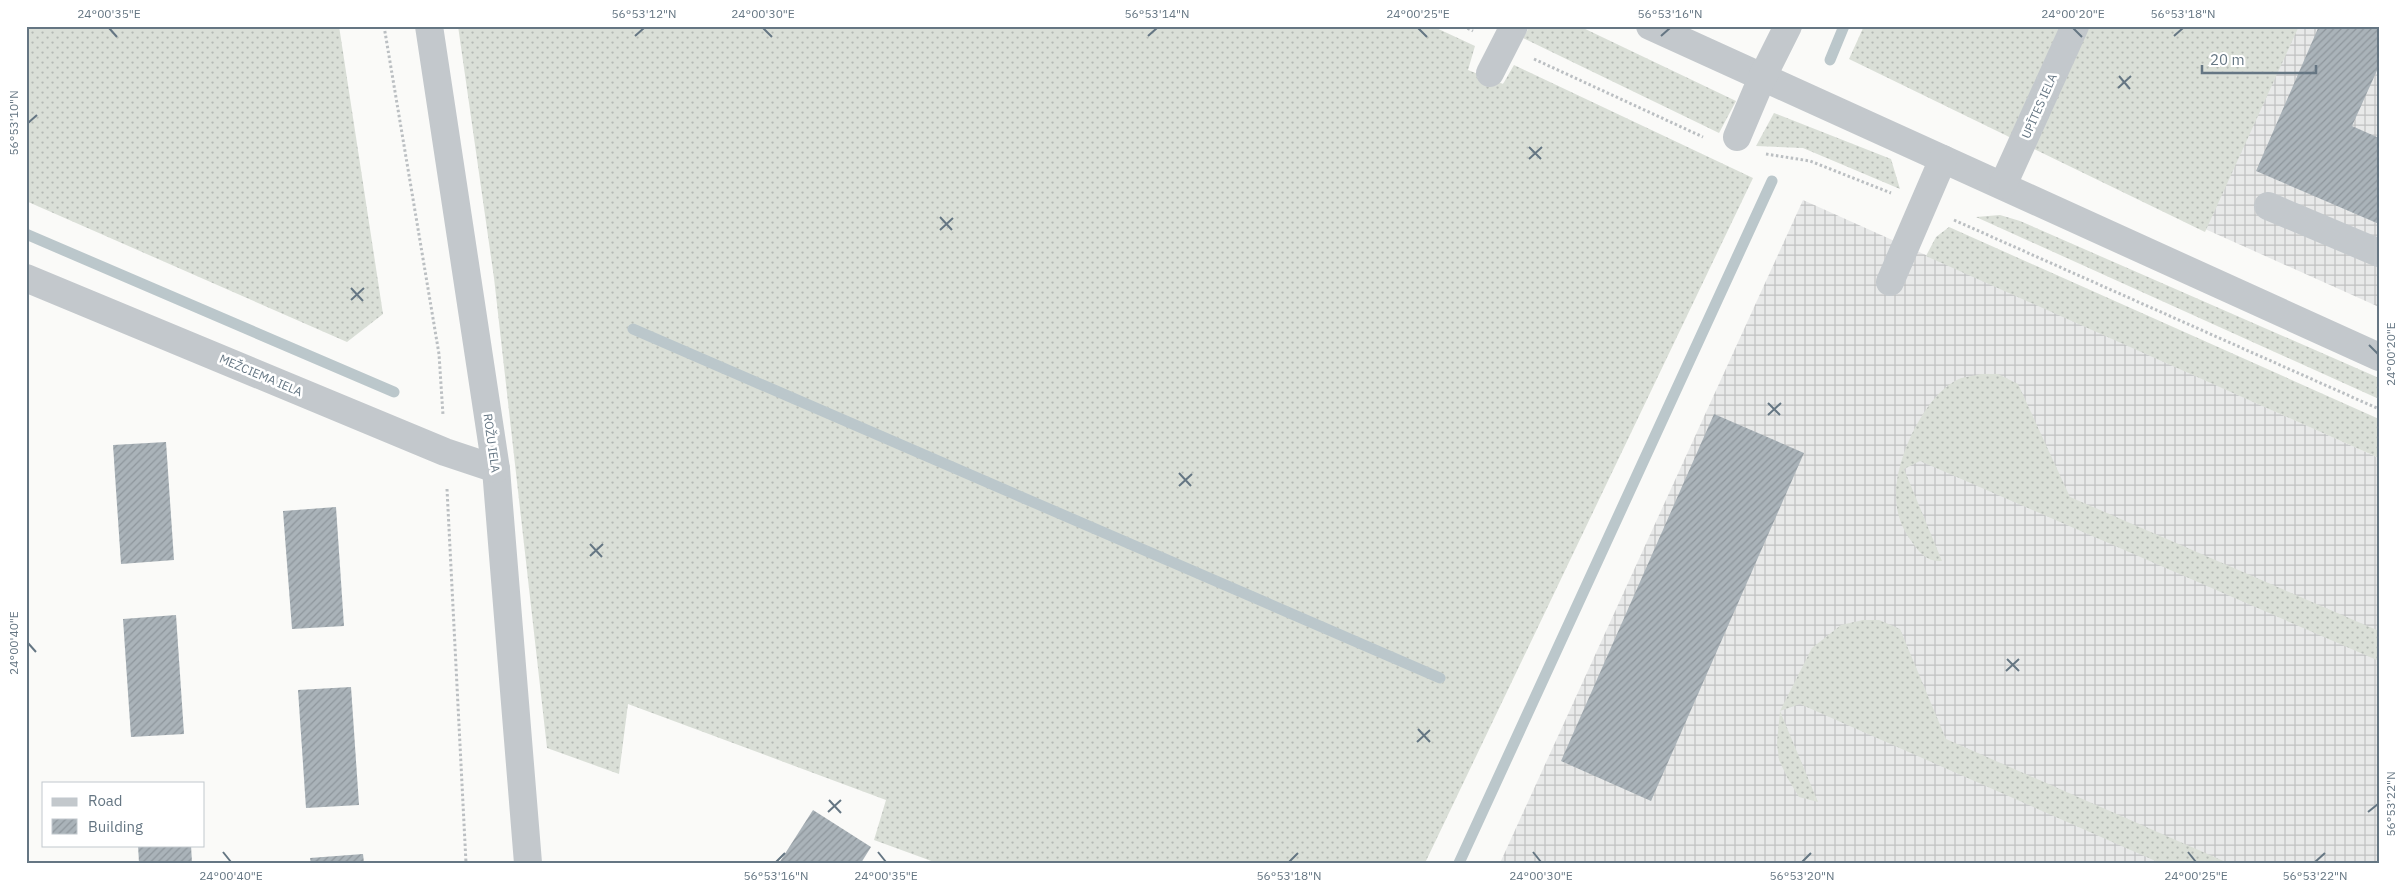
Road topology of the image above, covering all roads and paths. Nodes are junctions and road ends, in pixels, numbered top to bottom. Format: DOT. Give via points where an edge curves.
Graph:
graph roads {
  1 [pos="429,26"];
  2 [pos="1514,26"];
  3 [pos="1650,26"];
  4 [pos="1788,26"];
  5 [pos="2075,26"];
  6 [pos="1490,73"];
  7 [pos="1762,78"];
  8 [pos="1737,136"];
  9 [pos="1943,159"];
  10 [pos="2003,185"];
  11 [pos="2268,206"];
  12 [pos="2379,253"];
  13 [pos="26,278"];
  14 [pos="1890,282"];
  15 [pos="2379,357"];
  16 [pos="496,469"];
  17 [pos="528,863"];
  1 -- 16 [label="street, ROŽU IELA"];
  2 -- 6 [label="street"];
  3 -- 7 [label="street"];
  4 -- 7 [label="street"];
  5 -- 10 [label="street, UPĪTES IELA"];
  7 -- 8 [label="street"];
  7 -- 9 [label="street"];
  9 -- 10 [label="street"];
  9 -- 14 [label="street"];
  10 -- 15 [label="street"];
  11 -- 12 [label="street"];
  13 -- 16 [label="street, MEŽCIEMA IELA" via="445,452"];
  16 -- 17 [label="street, ROŽU IELA"];
}
